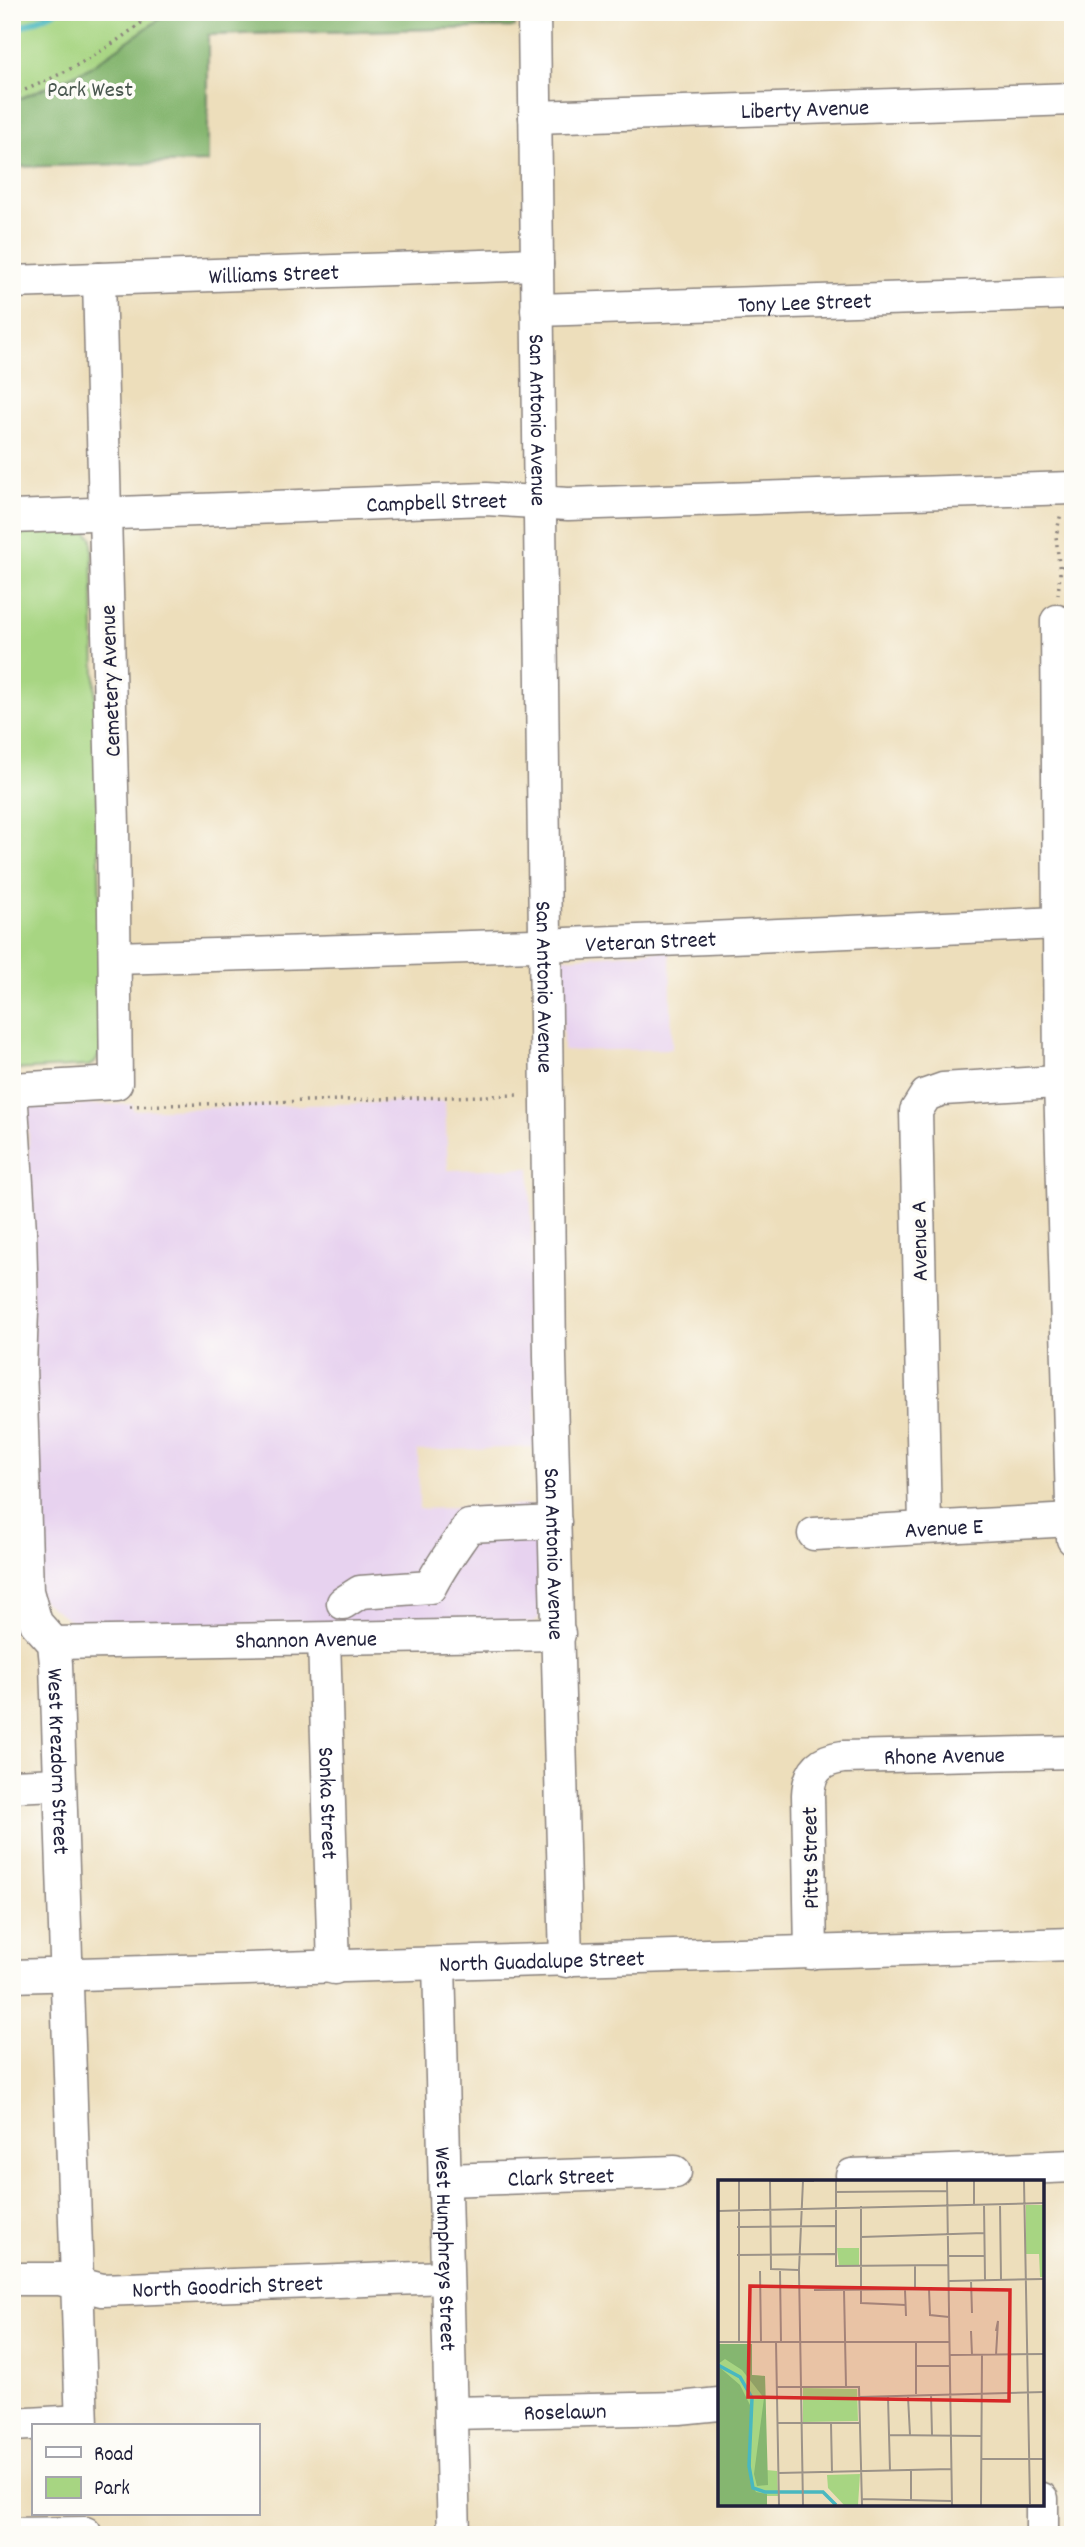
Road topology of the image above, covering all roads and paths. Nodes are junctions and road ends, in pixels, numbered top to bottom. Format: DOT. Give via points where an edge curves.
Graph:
graph roads {
  1 [pos="155,12"];
  2 [pos="534,12"];
  3 [pos="12,95"];
  4 [pos="1073,99"];
  5 [pos="535,117"];
  6 [pos="537,264"];
  7 [pos="99,279"];
  8 [pos="12,282"];
  9 [pos="1073,292"];
  10 [pos="537,310"];
  11 [pos="1072,488"];
  12 [pos="539,502"];
  13 [pos="104,514"];
  14 [pos="12,517"];
  15 [pos="1073,536"];
  16 [pos="1060,574"];
  17 [pos="1057,621"];
  18 [pos="1059,923"];
  19 [pos="546,944"];
  20 [pos="115,958"];
  21 [pos="1067,1081"];
  22 [pos="12,1089"];
  23 [pos="117,1094"];
  24 [pos="547,1094"];
  25 [pos="12,1105"];
  26 [pos="16,1366"];
  27 [pos="1072,1520"];
  28 [pos="555,1522"];
  29 [pos="925,1526"];
  30 [pos="814,1534"];
  31 [pos="1073,1539"];
  32 [pos="19,1567"];
  33 [pos="343,1603"];
  34 [pos="558,1634"];
  35 [pos="324,1639"];
  36 [pos="54,1643"];
  37 [pos="1073,1752"];
  38 [pos="818,1766"];
  39 [pos="59,1784"];
  40 [pos="12,1786"];
  41 [pos="1073,1944"];
  42 [pos="811,1953"];
  43 [pos="566,1961"];
  44 [pos="439,1964"];
  45 [pos="334,1968"];
  46 [pos="66,1975"];
  47 [pos="12,1976"];
  48 [pos="1073,2166"];
  49 [pos="675,2172"];
  50 [pos="852,2175"];
  51 [pos="444,2180"];
  52 [pos="446,2277"];
  53 [pos="12,2279"];
  54 [pos="77,2284"];
  55 [pos="718,2404"];
  56 [pos="679,2408"];
  57 [pos="451,2413"];
  58 [pos="82,2424"];
  59 [pos="12,2425"];
  60 [pos="32,2425"];
  61 [pos="718,2428"];
  62 [pos="1042,2505"];
  63 [pos="85,2527"];
  64 [pos="12,2534"];
  65 [pos="454,2535"];
  66 [pos="1042,2535"];
  1 -- 3 [label="path" via="88,61"];
  2 -- 5 [label="street, San Antonio Avenue"];
  4 -- 5 [label="street, Liberty Avenue"];
  5 -- 6 [label="street, San Antonio Avenue"];
  6 -- 7 [label="street, Williams Street"];
  6 -- 10 [label="street, San Antonio Avenue"];
  7 -- 8 [label="street, Williams Street"];
  7 -- 13 [label="street, Cemetery Avenue"];
  9 -- 10 [label="street, Tony Lee Street"];
  10 -- 12 [label="street, San Antonio Avenue"];
  11 -- 12 [label="street, Campbell Street"];
  11 -- 16 [label="path" via="1057,525"];
  12 -- 13 [label="street, Campbell Street" via="486,499"];
  12 -- 19 [label="street, San Antonio Avenue"];
  13 -- 14 [label="street, Campbell Street"];
  13 -- 20 [label="street, Cemetery Avenue"];
  15 -- 16 [label="path"];
  16 -- 17 [label="path"];
  17 -- 18 [label="street"];
  18 -- 19 [label="street, Veteran Street"];
  18 -- 21 [label="street"];
  19 -- 20 [label="street, Veteran Street"];
  19 -- 24 [label="street, San Antonio Avenue"];
  20 -- 23 [label="street, Cemetery Avenue"];
  21 -- 27 [label="street"];
  21 -- 29 [label="street, Avenue A" via="933,1091 916,1111"];
  22 -- 23 [label="street"];
  23 -- 24 [label="path"];
  24 -- 28 [label="street, San Antonio Avenue"];
  25 -- 26 [label="street, West Krezdorn Street" via="21,1257"];
  26 -- 32 [label="street, West Krezdorn Street"];
  27 -- 29 [label="street, Avenue E"];
  27 -- 31 [label="street"];
  28 -- 33 [label="street" via="469,1527 442,1562 430,1587 360,1592"];
  28 -- 34 [label="street, San Antonio Avenue"];
  29 -- 30 [label="street, Avenue E"];
  32 -- 36 [label="street, West Krezdorn Street" via="36,1623"];
  34 -- 35 [label="street, Shannon Avenue"];
  34 -- 43 [label="street, San Antonio Avenue"];
  35 -- 36 [label="street, Shannon Avenue"];
  35 -- 45 [label="street, Sonka Street"];
  36 -- 39 [label="street, West Krezdorn Street"];
  37 -- 38 [label="street, Rhone Avenue" via="843,1757"];
  38 -- 42 [label="street, Pitts Street" via="808,1782"];
  39 -- 40 [label="street"];
  39 -- 46 [label="street, West Krezdorn Street"];
  41 -- 42 [label="street, North Guadalupe Street"];
  42 -- 43 [label="street, North Guadalupe Street"];
  43 -- 44 [label="street, North Guadalupe Street"];
  44 -- 45 [label="street, North Guadalupe Street"];
  44 -- 51 [label="street, West Humphreys Street"];
  45 -- 46 [label="street, North Guadalupe Street"];
  46 -- 47 [label="street, North Guadalupe Street"];
  46 -- 54 [label="street, West Krezdorn Street"];
  48 -- 50 [label="street"];
  49 -- 51 [label="street, Clark Street"];
  51 -- 52 [label="street, West Humphreys Street"];
  52 -- 54 [label="street, North Goodrich Street" via="102,2290"];
  52 -- 57 [label="street, West Humphreys Street"];
  53 -- 54 [label="street, North Goodrich Street"];
  54 -- 58 [label="street, West Krezdorn Street"];
  55 -- 56 [label="street, Roselawn"];
  56 -- 57 [label="street, Roselawn"];
  56 -- 61 [label="street, Roselawn"];
  57 -- 65 [label="street, West Humphreys Street"];
  59 -- 60 [label="street"];
  62 -- 66 [label="street"];
  63 -- 64 [label="street"];
}
